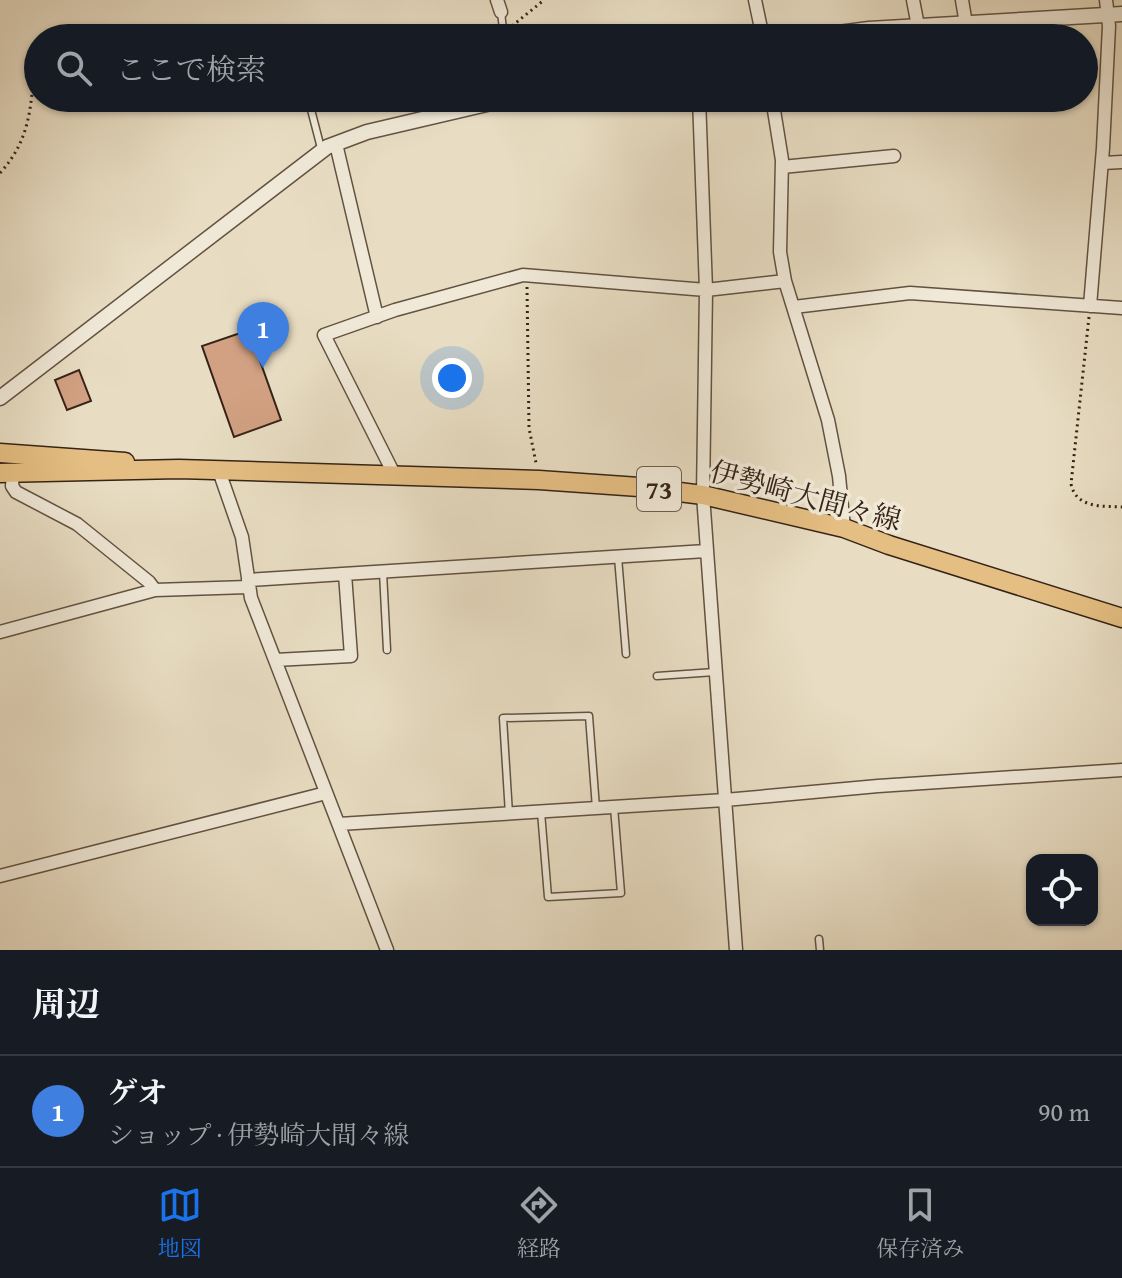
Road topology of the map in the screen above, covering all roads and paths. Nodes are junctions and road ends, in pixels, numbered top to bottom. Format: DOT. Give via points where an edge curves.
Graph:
graph roads {
  1 [pos="544,0"];
  2 [pos="755,0"];
  3 [pos="913,0"];
  4 [pos="962,0"];
  5 [pos="1106,0"];
  6 [pos="1115,15"];
  7 [pos="517,24"];
  8 [pos="760,24"];
  9 [pos="918,24"];
  10 [pos="966,24"];
  11 [pos="29,112"];
  12 [pos="312,112"];
  13 [pos="451,112"];
  14 [pos="700,112"];
  15 [pos="774,112"];
  16 [pos="336,144"];
  17 [pos="322,152"];
  18 [pos="894,156"];
  19 [pos="1122,162"];
  20 [pos="1102,163"];
  21 [pos="782,167"];
  22 [pos="0,173"];
  23 [pos="527,275"];
  24 [pos="785,281"];
  25 [pos="706,290"];
  26 [pos="1090,306"];
  27 [pos="794,307"];
  28 [pos="1122,308"];
  29 [pos="377,317"];
  30 [pos="0,398"];
  31 [pos="0,453"];
  32 [pos="179,469"];
  33 [pos="219,471"];
  34 [pos="6,474"];
  35 [pos="395,476"];
  36 [pos="539,480"];
  37 [pos="703,495"];
  38 [pos="1122,507"];
  39 [pos="844,528"];
  40 [pos="706,551"];
  41 [pos="618,557"];
  42 [pos="383,572"];
  43 [pos="345,574"];
  44 [pos="248,584"];
  45 [pos="155,590"];
  46 [pos="1122,618"];
  47 [pos="0,632"];
  48 [pos="387,650"];
  49 [pos="626,654"];
  50 [pos="275,660"];
  51 [pos="715,672"];
  52 [pos="657,676"];
  53 [pos="1122,770"];
  54 [pos="326,793"];
  55 [pos="725,800"];
  56 [pos="614,807"];
  57 [pos="596,808"];
  58 [pos="541,812"];
  59 [pos="509,814"];
  60 [pos="339,824"];
  61 [pos="0,876"];
  62 [pos="819,939"];
  63 [pos="387,950"];
  64 [pos="736,950"];
  65 [pos="820,950"];
  1 -- 7 [label="path"];
  2 -- 8 [label="street"];
  3 -- 9 [label="street"];
  4 -- 10 [label="street"];
  5 -- 6 [label="street"];
  6 -- 10 [label="street"];
  6 -- 20 [label="street"];
  11 -- 22 [label="path" via="26,134"];
  12 -- 17 [label="lane"];
  13 -- 16 [label="street"];
  14 -- 25 [label="street"];
  15 -- 21 [label="street"];
  16 -- 17 [label="street"];
  16 -- 29 [label="street"];
  17 -- 30 [label="street"];
  18 -- 21 [label="street"];
  19 -- 20 [label="street"];
  20 -- 26 [label="street"];
  21 -- 24 [label="street" via="780,252"];
  23 -- 25 [label="street"];
  23 -- 29 [label="street"];
  23 -- 36 [label="path" via="529,428"];
  24 -- 25 [label="street"];
  24 -- 27 [label="street"];
  25 -- 37 [label="street"];
  26 -- 27 [label="street" via="910,293"];
  26 -- 28 [label="street"];
  26 -- 38 [label="path" via="1071,484 1075,496 1088,504"];
  27 -- 39 [label="street" via="828,420"];
  29 -- 35 [label="street" via="324,335"];
  31 -- 32 [label="main road, 伊勢崎大間々線 / 73"];
  32 -- 33 [label="main road, 伊勢崎大間々線 / 73"];
  32 -- 34 [label="main road, 伊勢崎大間々線 / 73"];
  33 -- 35 [label="main road, 伊勢崎大間々線 / 73"];
  33 -- 44 [label="street" via="242,537"];
  34 -- 45 [label="street" via="16,492 77,524"];
  35 -- 36 [label="main road, 伊勢崎大間々線 / 73"];
  36 -- 37 [label="main road, 伊勢崎大間々線 / 73"];
  37 -- 39 [label="main road, 伊勢崎大間々線 / 73"];
  37 -- 40 [label="street"];
  39 -- 46 [label="main road, 伊勢崎大間々線 / 73"];
  40 -- 41 [label="street"];
  40 -- 51 [label="street"];
  41 -- 42 [label="street"];
  41 -- 49 [label="lane"];
  42 -- 43 [label="street"];
  42 -- 48 [label="lane"];
  43 -- 44 [label="street"];
  43 -- 50 [label="street" via="351,656"];
  44 -- 45 [label="street"];
  44 -- 50 [label="street"];
  45 -- 47 [label="street"];
  50 -- 54 [label="street"];
  51 -- 52 [label="lane"];
  51 -- 55 [label="street"];
  53 -- 55 [label="street"];
  54 -- 60 [label="street"];
  54 -- 61 [label="street"];
  55 -- 56 [label="street"];
  55 -- 64 [label="street"];
  56 -- 57 [label="street"];
  56 -- 58 [label="lane" via="621,893 548,897"];
  57 -- 58 [label="street"];
  57 -- 59 [label="lane" via="589,716 503,718"];
  58 -- 59 [label="street"];
  59 -- 60 [label="street"];
  60 -- 63 [label="street"];
  62 -- 65 [label="lane"];
}
